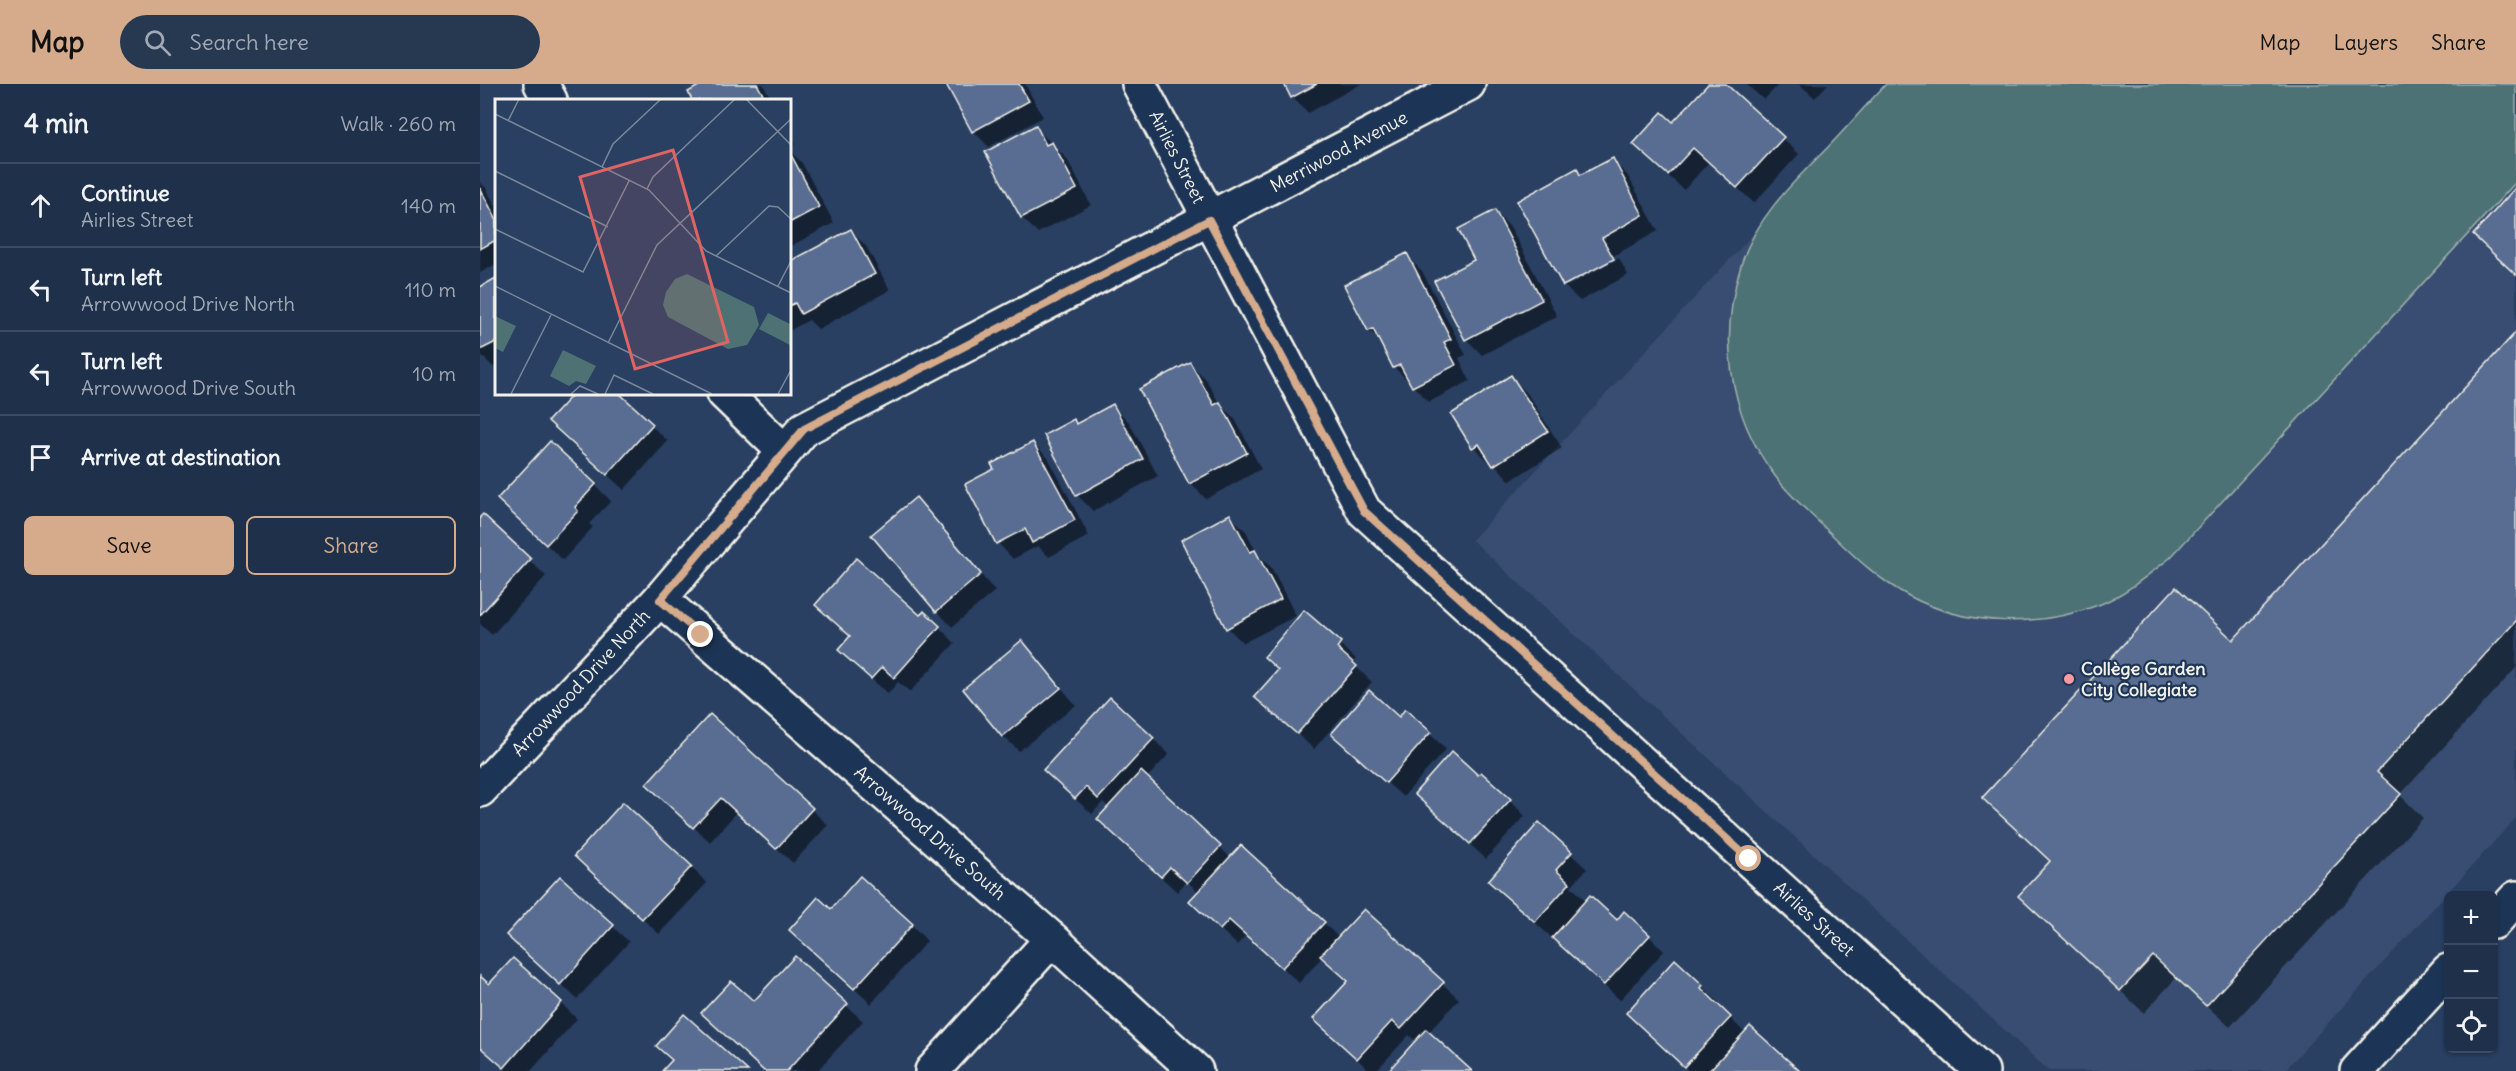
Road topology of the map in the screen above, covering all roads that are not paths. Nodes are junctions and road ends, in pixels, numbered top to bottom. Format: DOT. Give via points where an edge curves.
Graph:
graph roads {
  1 [pos="541,84"];
  2 [pos="1139,84"];
  3 [pos="1468,84"];
  4 [pos="549,99"];
  5 [pos="1209,220"];
  6 [pos="725,394"];
  7 [pos="784,451"];
  8 [pos="660,600"];
  9 [pos="480,789"];
  10 [pos="2516,898"];
  11 [pos="2498,917"];
  12 [pos="1052,939"];
  13 [pos="2444,975"];
  14 [pos="932,1071"];
  15 [pos="1196,1071"];
  16 [pos="1982,1071"];
  17 [pos="2357,1071"];
  1 -- 4 [label="street"];
  2 -- 5 [label="street, Airlies Street"];
  3 -- 5 [label="street, Merriwood Avenue"];
  5 -- 7 [label="street, Arrowwood Drive North" via="804,429"];
  5 -- 16 [label="street, Airlies Street" via="1364,511"];
  6 -- 7 [label="street"];
  7 -- 8 [label="street, Arrowwood Drive North"];
  8 -- 9 [label="street, Arrowwood Drive North"];
  8 -- 12 [label="street, Arrowwood Drive South"];
  10 -- 11 [label="street"];
  12 -- 14 [label="street"];
  12 -- 15 [label="street, Arrowwood Drive South"];
  13 -- 17 [label="street"];
}
